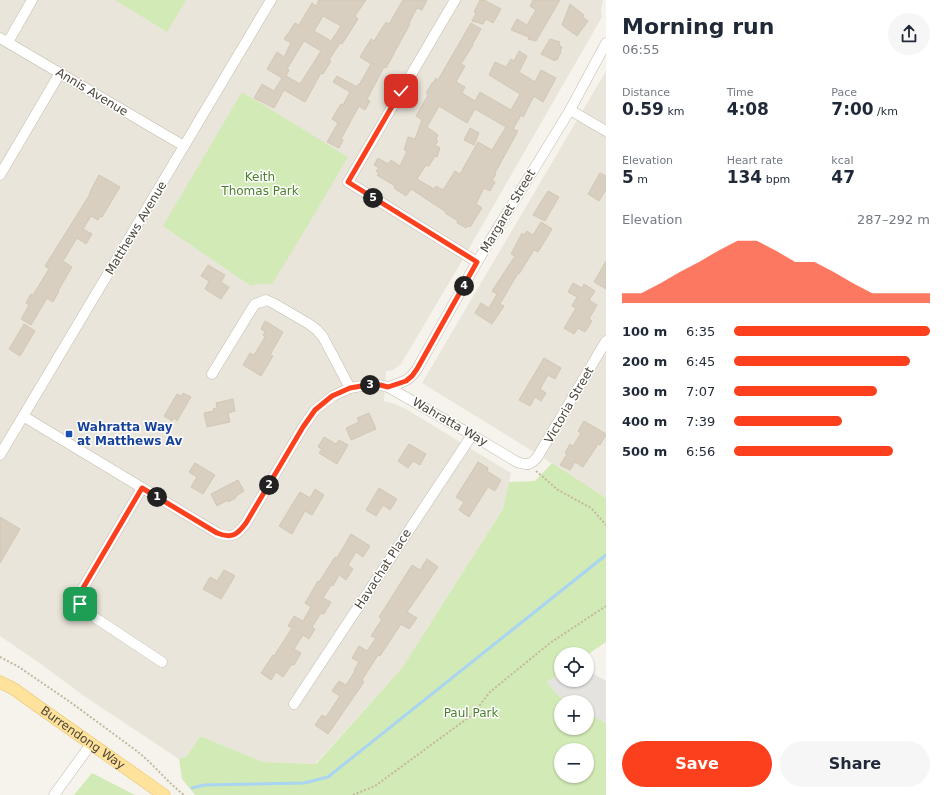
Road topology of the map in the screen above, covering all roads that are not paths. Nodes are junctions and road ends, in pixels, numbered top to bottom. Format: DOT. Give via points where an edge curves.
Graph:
graph roads {
  1 [pos="32,0"];
  2 [pos="271,0"];
  3 [pos="455,0"];
  4 [pos="4,40"];
  5 [pos="606,43"];
  6 [pos="60,73"];
  7 [pos="570,110"];
  8 [pos="606,131"];
  9 [pos="184,146"];
  10 [pos="0,175"];
  11 [pos="477,262"];
  12 [pos="606,341"];
  13 [pos="212,374"];
  14 [pos="388,387"];
  15 [pos="350,388"];
  16 [pos="23,416"];
  17 [pos="472,435"];
  18 [pos="0,455"];
  19 [pos="528,465"];
  20 [pos="142,488"];
  21 [pos="162,662"];
  22 [pos="0,682"];
  23 [pos="294,704"];
  24 [pos="91,744"];
  25 [pos="54,795"];
  26 [pos="164,795"];
  1 -- 4 [label="street"];
  2 -- 9 [label="street, Matthews Avenue"];
  3 -- 11 [label="street" via="348,182"];
  4 -- 6 [label="street, Annis Avenue"];
  5 -- 7 [label="street, Margaret Street"];
  6 -- 9 [label="street, Annis Avenue"];
  6 -- 10 [label="street"];
  7 -- 8 [label="street"];
  7 -- 11 [label="street, Margaret Street"];
  9 -- 16 [label="street, Matthews Avenue"];
  11 -- 14 [label="street, Margaret Street" via="417,369 406,381"];
  12 -- 19 [label="street, Victoria Street" via="538,456"];
  13 -- 15 [label="street" via="255,304 266,300 317,330 328,344"];
  14 -- 15 [label="street, Wahratta Way" via="367,385"];
  14 -- 17 [label="street, Wahratta Way"];
  15 -- 20 [label="street, Wahratta Way" via="332,396 315,410 246,523 233,536 217,533"];
  16 -- 18 [label="street, Matthews Avenue"];
  16 -- 20 [label="street, Wahratta Way"];
  17 -- 19 [label="street, Wahratta Way" via="517,462"];
  17 -- 23 [label="street, Havachat Place"];
  20 -- 21 [label="street" via="83,588 80,604 85,611"];
  22 -- 24 [label="main road, Burrendong Way" via="39,706"];
  24 -- 25 [label="street"];
  24 -- 26 [label="main road, Burrendong Way"];
}
